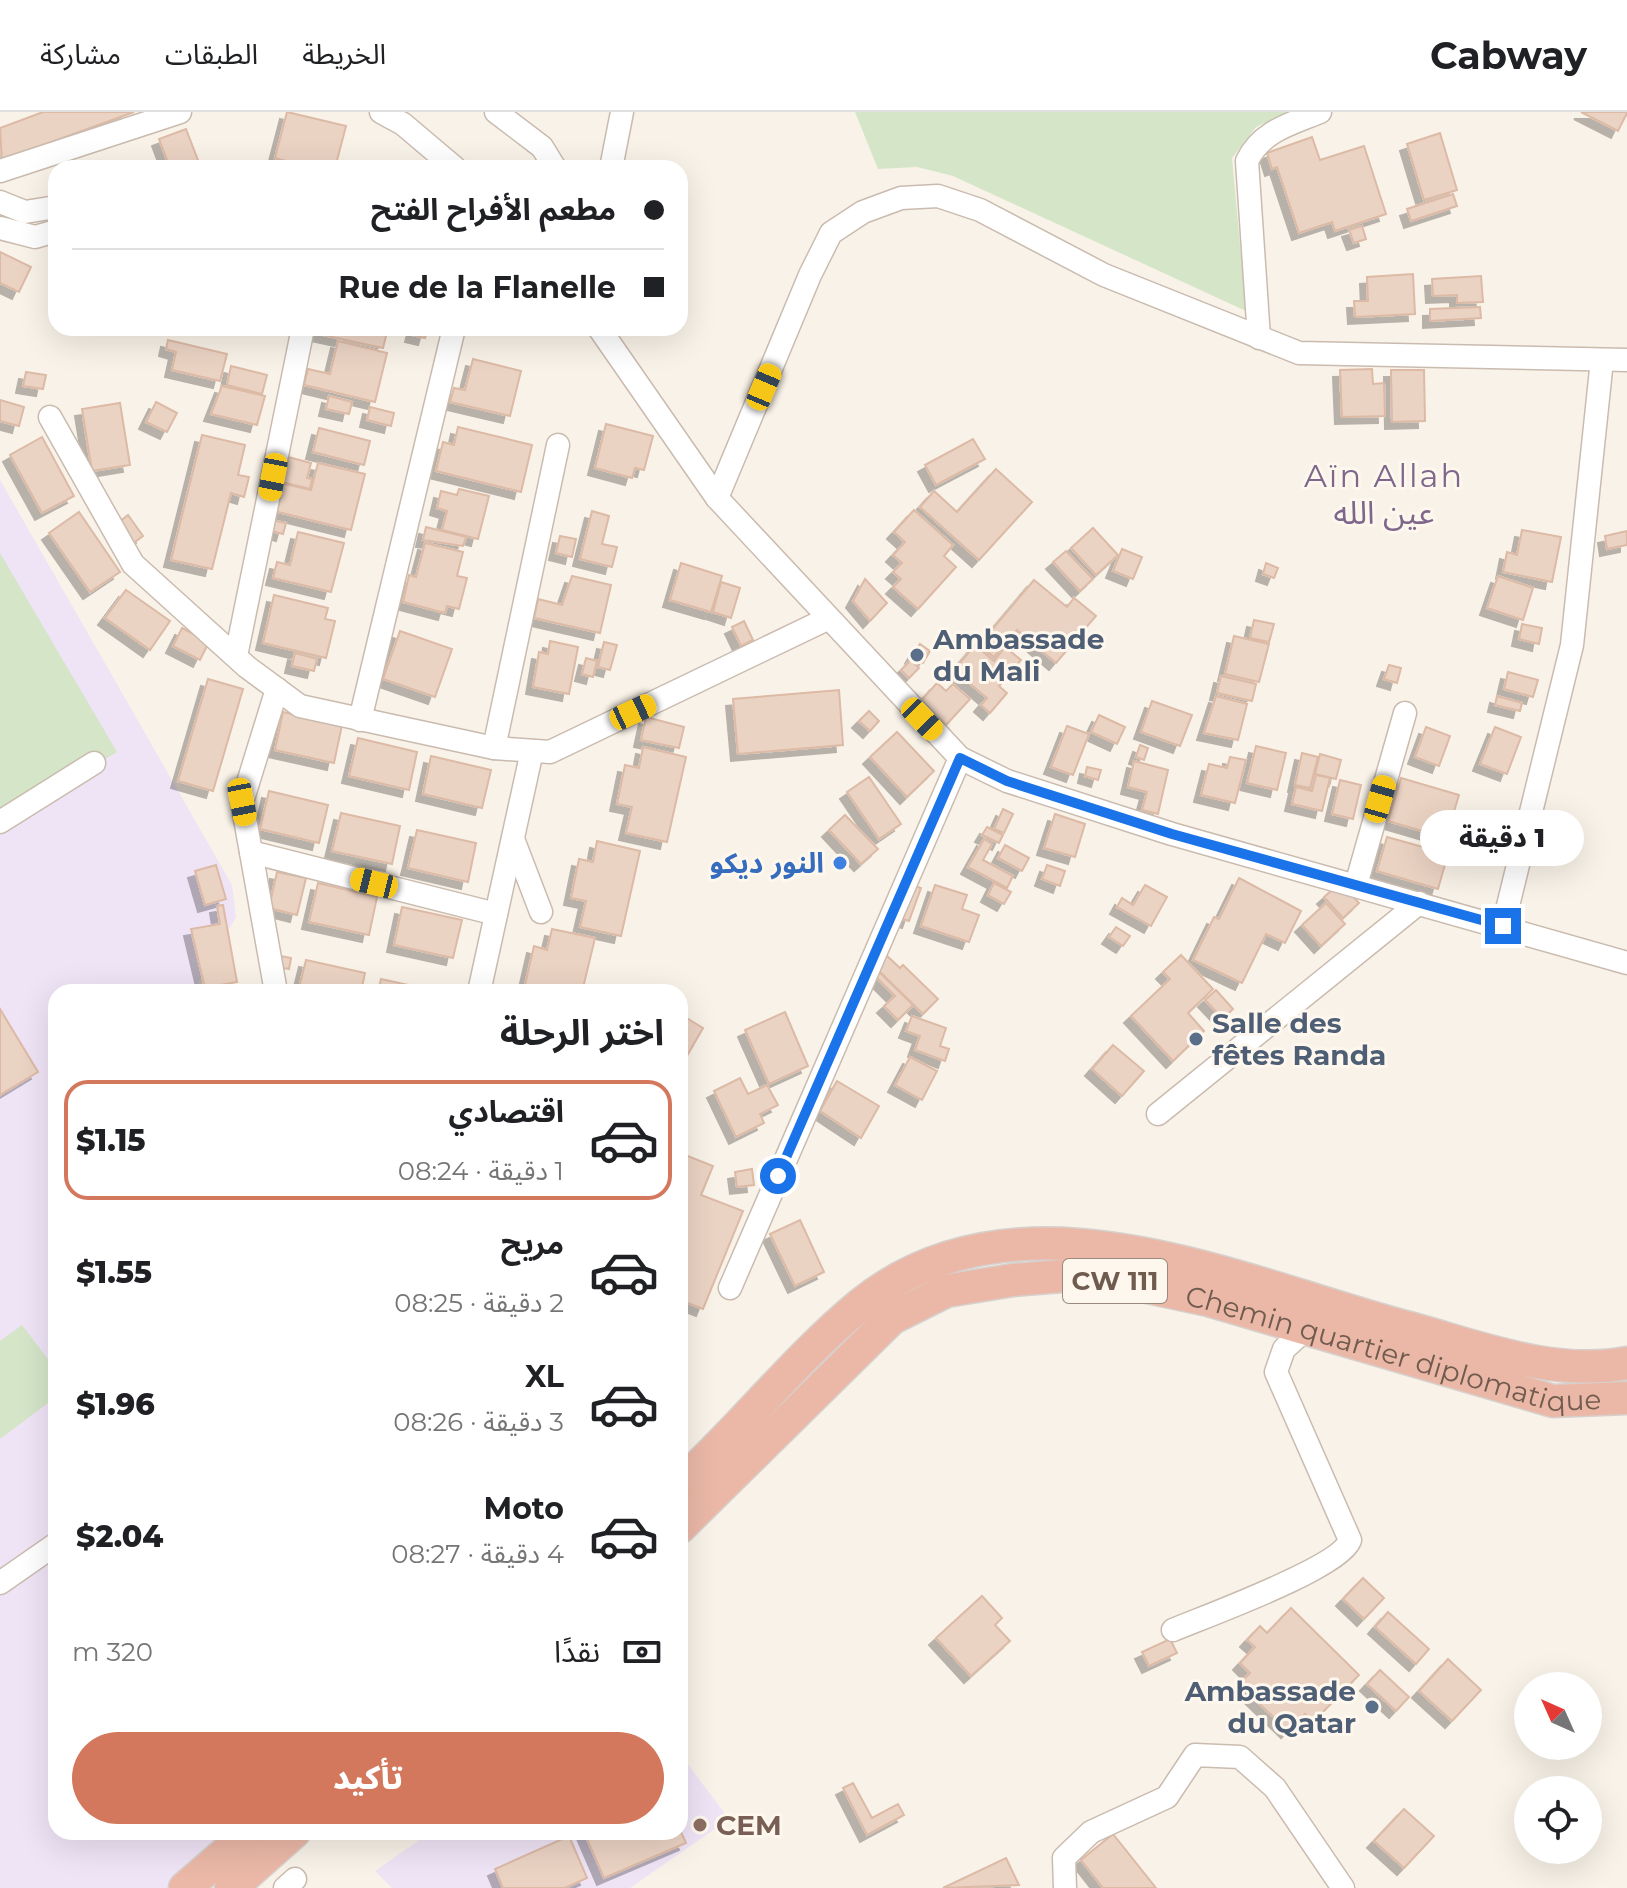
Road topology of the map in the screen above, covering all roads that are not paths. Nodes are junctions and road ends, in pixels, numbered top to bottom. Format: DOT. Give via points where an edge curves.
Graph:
graph roads {
  1 [pos="180,112"];
  2 [pos="381,112"];
  3 [pos="496,112"];
  4 [pos="622,112"];
  5 [pos="1320,112"];
  6 [pos="446,160"];
  7 [pos="550,160"];
  8 [pos="613,160"];
  9 [pos="0,171"];
  10 [pos="0,202"];
  11 [pos="48,208"];
  12 [pos="0,228"];
  13 [pos="48,233"];
  14 [pos="301,336"];
  15 [pos="452,336"];
  16 [pos="605,336"];
  17 [pos="1259,338"];
  18 [pos="1602,360"];
  19 [pos="1627,360"];
  20 [pos="50,417"];
  21 [pos="558,445"];
  22 [pos="717,498"];
  23 [pos="827,619"];
  24 [pos="236,656"];
  25 [pos="277,689"];
  26 [pos="1405,713"];
  27 [pos="360,720"];
  28 [pos="494,748"];
  29 [pos="532,751"];
  30 [pos="960,758"];
  31 [pos="94,763"];
  32 [pos="0,822"];
  33 [pos="513,839"];
  34 [pos="251,852"];
  35 [pos="1356,885"];
  36 [pos="1419,903"];
  37 [pos="541,912"];
  38 [pos="496,914"];
  39 [pos="1503,926"];
  40 [pos="1627,963"];
  41 [pos="275,984"];
  42 [pos="481,984"];
  43 [pos="1158,1114"];
  44 [pos="730,1288"];
  45 [pos="1304,1331"];
  46 [pos="1627,1363"];
  47 [pos="1627,1398"];
  48 [pos="688,1476"];
  49 [pos="688,1519"];
  50 [pos="48,1550"];
  51 [pos="0,1583"];
  52 [pos="1173,1630"];
  53 [pos="241,1840"];
  54 [pos="285,1840"];
  55 [pos="185,1888"];
  56 [pos="231,1888"];
  57 [pos="1065,1888"];
  58 [pos="1343,1888"];
  1 -- 9 [label="street"];
  2 -- 6 [label="street"];
  3 -- 7 [label="street" via="542,147"];
  4 -- 8 [label="street"];
  5 -- 17 [label="street" via="1266,136 1247,161"];
  10 -- 11 [label="street" via="25,212"];
  12 -- 13 [label="street" via="19,236"];
  14 -- 24 [label="street"];
  15 -- 27 [label="street"];
  16 -- 22 [label="street"];
  17 -- 18 [label="street" via="1299,353"];
  17 -- 22 [label="street" via="1104,275 980,210 938,196 901,198 863,212 831,233"];
  18 -- 19 [label="street"];
  18 -- 39 [label="street" via="1572,645"];
  20 -- 24 [label="street" via="133,564"];
  21 -- 28 [label="street"];
  22 -- 23 [label="street"];
  23 -- 29 [label="street" via="550,752"];
  23 -- 30 [label="street"];
  24 -- 25 [label="street"];
  25 -- 27 [label="street" via="300,706"];
  25 -- 34 [label="street" via="242,802"];
  26 -- 35 [label="street"];
  27 -- 28 [label="street"];
  28 -- 29 [label="street"];
  29 -- 33 [label="street"];
  30 -- 35 [label="street" via="1007,781 1172,834"];
  30 -- 44 [label="street"];
  31 -- 32 [label="street"];
  33 -- 37 [label="street"];
  33 -- 38 [label="street"];
  34 -- 38 [label="street"];
  34 -- 41 [label="street"];
  35 -- 36 [label="street"];
  36 -- 39 [label="street"];
  36 -- 43 [label="street"];
  38 -- 42 [label="street"];
  39 -- 40 [label="street"];
  45 -- 47 [label="highway, Chemin quartier diplomatique / CW 111" via="1553,1401"];
  45 -- 49 [label="highway, Chemin quartier diplomatique / CW 111" via="1208,1300 1119,1281 1062,1276 946,1291 892,1318"];
  45 -- 52 [label="street" via="1284,1349 1276,1372 1350,1540 1348,1546 1323,1566"];
  46 -- 48 [label="highway, CW 111" via="1550,1366 1321,1305 1155,1253 1053,1243 983,1248 912,1271 861,1305"];
  50 -- 51 [label="street"];
  53 -- 55 [label="highway"];
  54 -- 56 [label="highway"];
  57 -- 58 [label="street" via="1064,1858 1091,1832 1167,1797 1195,1755 1240,1757 1275,1788"];
}
